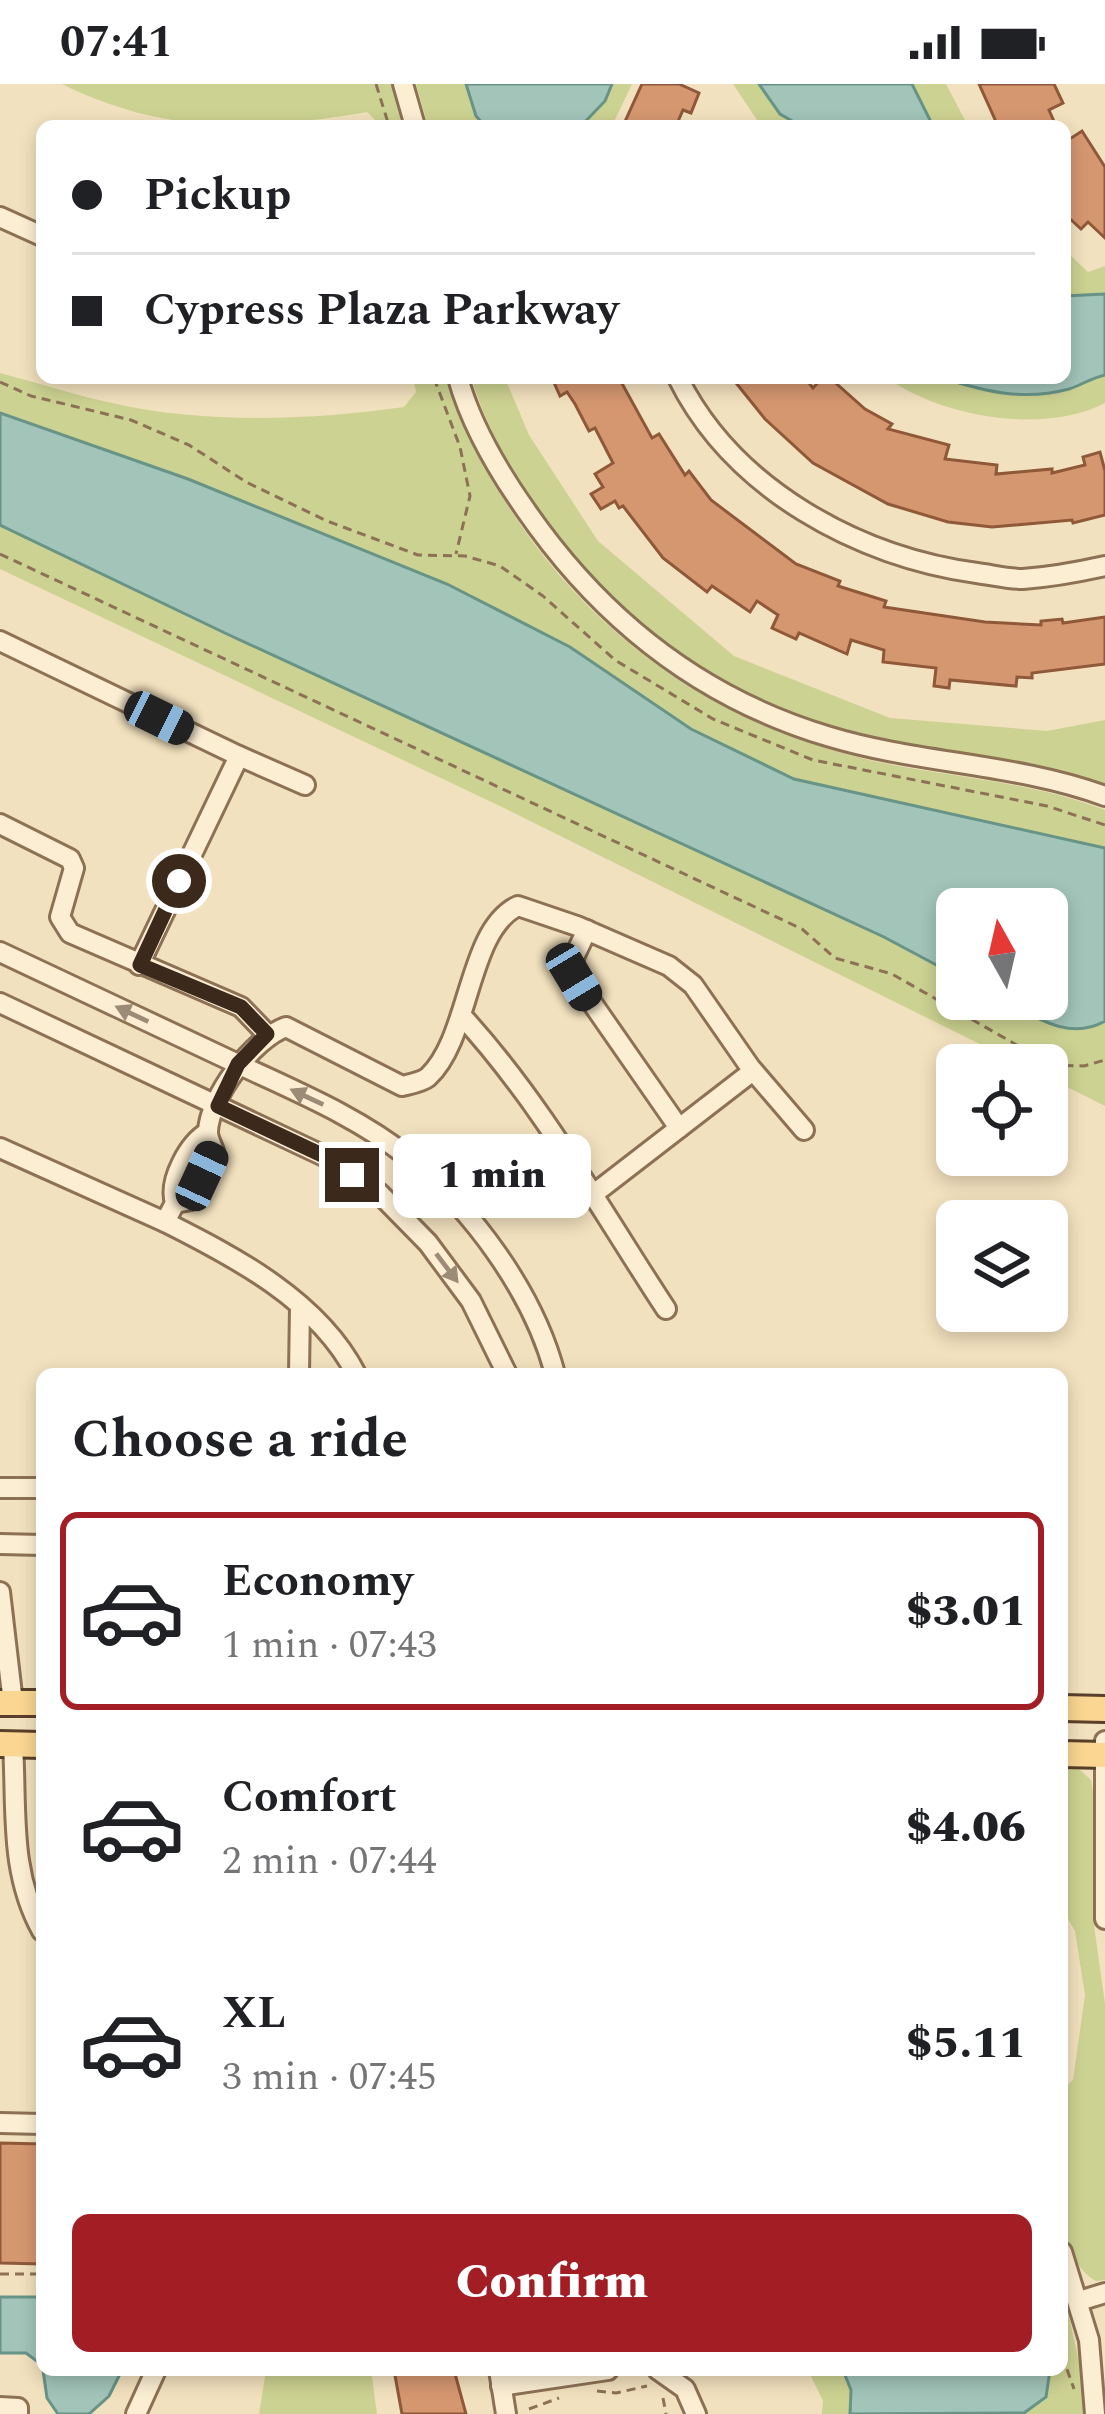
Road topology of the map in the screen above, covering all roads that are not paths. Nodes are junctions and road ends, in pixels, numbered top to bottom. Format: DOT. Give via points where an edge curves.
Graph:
graph roads {
  1 [pos="403,84"];
  2 [pos="413,120"];
  3 [pos="0,217"];
  4 [pos="36,233"];
  5 [pos="461,384"];
  6 [pos="681,384"];
  7 [pos="1105,566"];
  8 [pos="0,641"];
  9 [pos="239,756"];
  10 [pos="305,785"];
  11 [pos="1105,796"];
  12 [pos="0,824"];
  13 [pos="586,930"];
  14 [pos="0,952"];
  15 [pos="140,965"];
  16 [pos="0,1003"];
  17 [pos="460,1015"];
  18 [pos="267,1034"];
  19 [pos="238,1064"];
  20 [pos="753,1071"];
  21 [pos="218,1106"];
  22 [pos="679,1128"];
  23 [pos="804,1130"];
  24 [pos="0,1148"];
  25 [pos="595,1193"];
  26 [pos="165,1222"];
  27 [pos="300,1307"];
  28 [pos="666,1309"];
  29 [pos="298,1368"];
  30 [pos="353,1368"];
  31 [pos="504,1368"];
  32 [pos="553,1368"];
  33 [pos="0,1488"];
  34 [pos="36,1488"];
  35 [pos="0,1544"];
  36 [pos="36,1544"];
  37 [pos="0,1592"];
  38 [pos="6,1703"];
  39 [pos="1068,1708"];
  40 [pos="1105,1708"];
  41 [pos="1105,1741"];
  42 [pos="7,1744"];
  43 [pos="1068,1754"];
  44 [pos="1105,1755"];
  45 [pos="36,1919"];
  46 [pos="1105,1919"];
  47 [pos="0,2123"];
  48 [pos="36,2124"];
  49 [pos="1068,2269"];
  50 [pos="1105,2293"];
  51 [pos="1079,2301"];
  52 [pos="1097,2337"];
  53 [pos="153,2376"];
  54 [pos="500,2378"];
  55 [pos="657,2383"];
  56 [pos="0,2408"];
  57 [pos="18,2414"];
  58 [pos="136,2414"];
  59 [pos="506,2414"];
  60 [pos="696,2414"];
  61 [pos="1094,2414"];
  1 -- 2 [label="street"];
  3 -- 4 [label="street"];
  5 -- 11 [label="street" via="502,475 559,556 596,600 706,684 828,736 1023,772"];
  6 -- 7 [label="street" via="746,467 802,511 862,541 927,566 1019,579"];
  8 -- 9 [label="street"];
  9 -- 10 [label="street"];
  9 -- 15 [label="street"];
  12 -- 15 [label="street" via="70,859 60,917 70,933"];
  13 -- 17 [label="street" via="518,906 504,913"];
  13 -- 20 [label="street" via="669,966 693,986"];
  13 -- 22 [label="street" via="574,977"];
  19 -- 14 [label="street, one-way"];
  15 -- 18 [label="street" via="241,1007"];
  16 -- 21 [label="street"];
  17 -- 18 [label="street" via="426,1079 402,1086 286,1027"];
  17 -- 25 [label="street"];
  18 -- 19 [label="street"];
  19 -- 21 [label="street"];
  32 -- 19 [label="street, one-way" via="511,1276 409,1158 347,1116"];
  20 -- 22 [label="street"];
  20 -- 23 [label="street"];
  21 -- 26 [label="street" via="208,1132 194,1140"];
  21 -- 31 [label="street, one-way" via="324,1156 379,1193 471,1300"];
  22 -- 25 [label="street"];
  24 -- 26 [label="street"];
  25 -- 28 [label="street"];
  26 -- 27 [label="street" via="238,1258"];
  27 -- 29 [label="street"];
  27 -- 30 [label="street"];
  33 -- 34 [label="street"];
  35 -- 36 [label="street"];
  37 -- 38 [label="street"];
  38 -- 42 [label="main road"];
  39 -- 40 [label="main road"];
  41 -- 44 [label="street"];
  42 -- 45 [label="street" via="17,1865"];
  43 -- 44 [label="main road"];
  44 -- 46 [label="street"];
  47 -- 48 [label="street"];
  49 -- 51 [label="street"];
  50 -- 51 [label="street"];
  51 -- 52 [label="street"];
  52 -- 61 [label="street"];
  53 -- 58 [label="street"];
  54 -- 59 [label="street"];
  55 -- 60 [label="street" via="685,2389"];
  56 -- 57 [label="street"];
}
